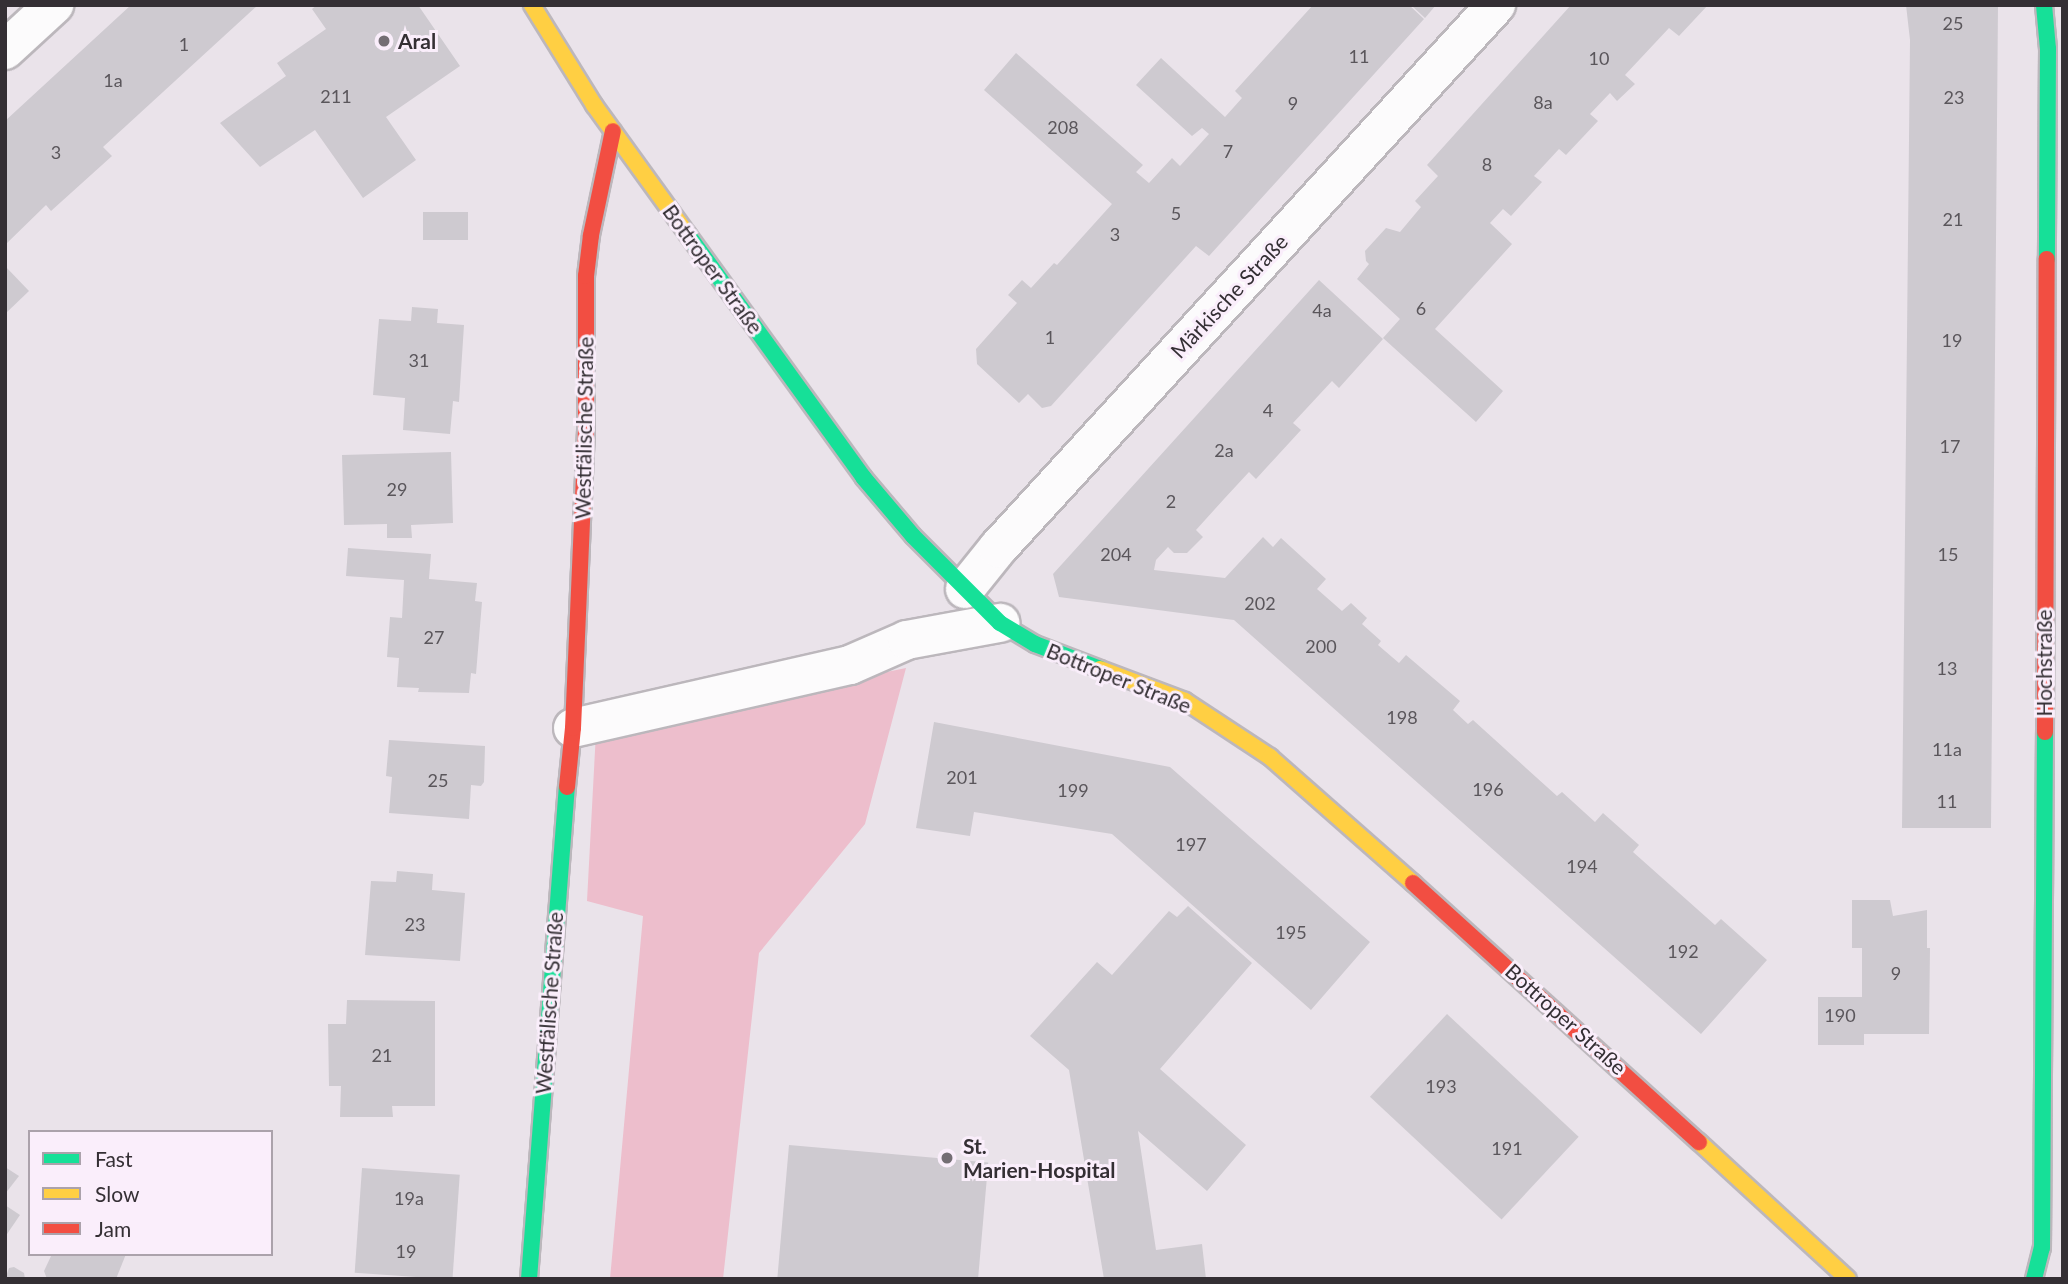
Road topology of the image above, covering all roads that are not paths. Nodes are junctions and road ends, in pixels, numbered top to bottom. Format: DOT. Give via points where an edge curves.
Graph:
graph roads {
  1 [pos="54,5"];
  2 [pos="532,5"];
  3 [pos="1496,5"];
  4 [pos="2044,5"];
  5 [pos="5,50"];
  6 [pos="614,131"];
  7 [pos="965,589"];
  8 [pos="1000,623"];
  9 [pos="573,727"];
  10 [pos="529,1279"];
  11 [pos="1848,1279"];
  12 [pos="2034,1279"];
  1 -- 5 [label="street"];
  2 -- 6 [label="street, Bottroper Straße"];
  3 -- 7 [label="street, Märkische Straße"];
  4 -- 12 [label="street, Hochstraße" via="2048,62 2043,1234"];
  6 -- 7 [label="street, Bottroper Straße" via="863,477"];
  6 -- 9 [label="street, Westfälische Straße" via="586,276 586,429"];
  7 -- 8 [label="street, Bottroper Straße"];
  8 -- 9 [label="street" via="907,640 850,665"];
  8 -- 11 [label="street, Bottroper Straße" via="1035,644 1185,701 1270,757 1487,948"];
  9 -- 10 [label="street, Westfälische Straße"];
}
